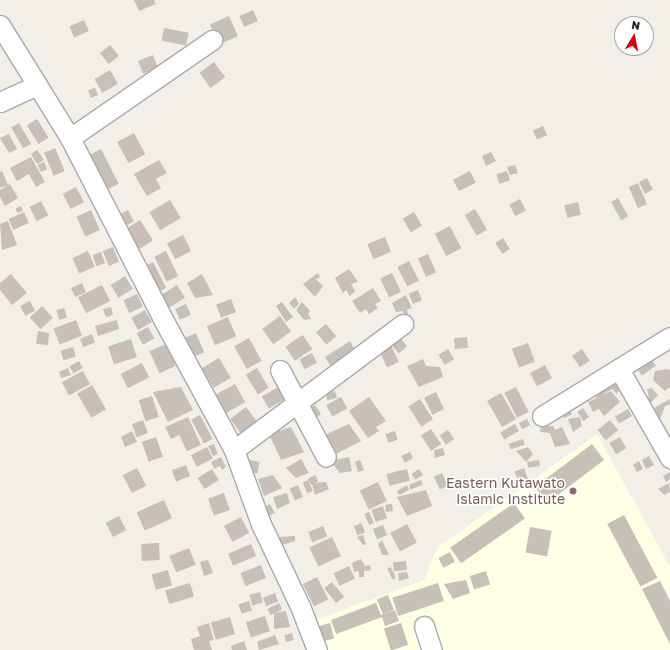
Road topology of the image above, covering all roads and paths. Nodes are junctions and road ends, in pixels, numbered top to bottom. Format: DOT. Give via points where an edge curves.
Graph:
graph roads {
  1 [pos="0,24"];
  2 [pos="212,40"];
  3 [pos="38,85"];
  4 [pos="0,102"];
  5 [pos="70,138"];
  6 [pos="403,324"];
  7 [pos="670,337"];
  8 [pos="619,369"];
  9 [pos="280,370"];
  10 [pos="297,403"];
  11 [pos="542,416"];
  12 [pos="234,450"];
  13 [pos="326,457"];
  14 [pos="670,458"];
  15 [pos="424,626"];
  16 [pos="317,650"];
  17 [pos="432,650"];
  1 -- 3 [label="street"];
  2 -- 5 [label="street"];
  3 -- 4 [label="street"];
  3 -- 5 [label="street"];
  5 -- 12 [label="street"];
  6 -- 10 [label="street"];
  7 -- 8 [label="street"];
  8 -- 11 [label="street"];
  8 -- 14 [label="street"];
  9 -- 10 [label="street"];
  10 -- 12 [label="street"];
  10 -- 13 [label="street"];
  12 -- 16 [label="street" via="261,524 300,606"];
  15 -- 17 [label="street"];
}
